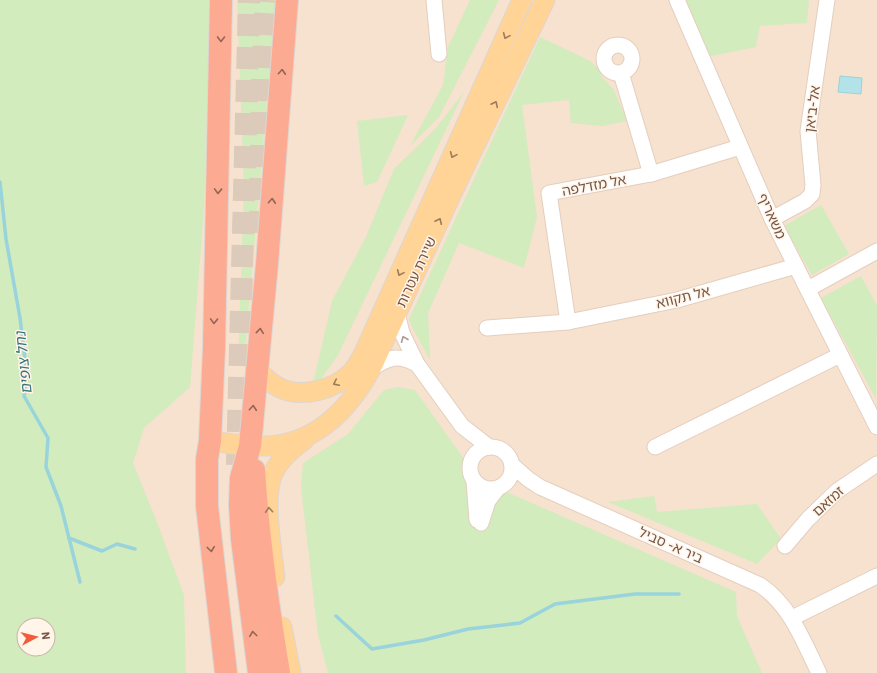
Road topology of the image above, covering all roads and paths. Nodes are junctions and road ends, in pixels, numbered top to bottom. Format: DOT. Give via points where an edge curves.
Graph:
graph roads {
  1 [pos="221,0"];
  2 [pos="287,0"];
  3 [pos="434,0"];
  4 [pos="522,0"];
  5 [pos="545,0"];
  6 [pos="677,0"];
  7 [pos="827,0"];
  8 [pos="439,54"];
  9 [pos="621,73"];
  10 [pos="740,146"];
  11 [pos="651,174"];
  12 [pos="772,219"];
  13 [pos="877,251"];
  14 [pos="796,266"];
  15 [pos="808,290"];
  16 [pos="397,313"];
  17 [pos="568,322"];
  18 [pos="487,328"];
  19 [pos="840,355"];
  20 [pos="417,364"];
  21 [pos="256,369"];
  22 [pos="372,369"];
  23 [pos="875,419"];
  24 [pos="462,426"];
  25 [pos="314,432"];
  26 [pos="210,441"];
  27 [pos="250,446"];
  28 [pos="489,447"];
  29 [pos="655,447"];
  30 [pos="473,459"];
  31 [pos="877,464"];
  32 [pos="512,465"];
  33 [pos="474,481"];
  34 [pos="502,486"];
  35 [pos="540,486"];
  36 [pos="786,546"];
  37 [pos="877,576"];
  38 [pos="792,618"];
  39 [pos="226,673"];
  40 [pos="240,673"];
  41 [pos="259,673"];
  42 [pos="279,673"];
  43 [pos="291,673"];
  44 [pos="820,673"];
  1 -- 26 [label="highway, one-way"];
  21 -- 2 [label="highway, one-way" via="267,264"];
  3 -- 8 [label="street"];
  4 -- 21 [label="main road, שיירת עטרות, one-way" via="355,368 331,386 309,392 279,388"];
  16 -- 5 [label="main road, שיירת עטרות, one-way"];
  6 -- 10 [label="street, משאריף"];
  7 -- 12 [label="street, אל-ביאן" via="808,131 812,194 806,201"];
  9 -- 11 [label="street"];
  10 -- 11 [label="street, אל מזדלפה"];
  10 -- 12 [label="street, משאריף"];
  11 -- 17 [label="street, אל מזדלפה" via="549,193"];
  12 -- 14 [label="street, משאריף"];
  13 -- 15 [label="street"];
  14 -- 15 [label="street, משאריף"];
  14 -- 17 [label="street, אל תקווא" via="677,300"];
  15 -- 19 [label="street, משאריף"];
  20 -- 16 [label="street, one-way" via="402,333"];
  16 -- 22 [label="main road, שיירת עטרות"];
  17 -- 18 [label="street, אל תקווא"];
  19 -- 23 [label="street, משאריף"];
  19 -- 29 [label="street"];
  20 -- 22 [label="street" via="400,357 383,361"];
  20 -- 24 [label="street"];
  27 -- 21 [label="highway, one-way"];
  22 -- 25 [label="main road, שיירת עטרות" via="346,408"];
  24 -- 28 [label="street"];
  24 -- 30 [label="street"];
  25 -- 27 [label="main road, שיירת עטרות" via="280,445"];
  43 -- 25 [label="main road, one-way" via="279,606 269,485 277,466"];
  26 -- 27 [label="main road, שיירת עטרות"];
  26 -- 39 [label="highway, one-way" via="207,459 207,506"];
  26 -- 40 [label="highway" via="215,460"];
  41 -- 27 [label="highway, one-way" via="245,568 240,504 242,478"];
  27 -- 42 [label="highway" via="254,461 256,510 266,598"];
  28 -- 30 [label="street" via="479,451"];
  28 -- 32 [label="street" via="504,451 511,459"];
  30 -- 33 [label="street" via="470,470"];
  31 -- 36 [label="street, זמזאם" via="837,491 808,519"];
  32 -- 34 [label="street" via="510,478"];
  32 -- 35 [label="street, ביר א- סביל"];
  33 -- 34 [label="street" via="485,488"];
  33 -- 34 [label="street" via="479,522 488,501"];
  34 -- 35 [label="street, ביר א- סביל"];
  35 -- 38 [label="street, ביר א- סביל" via="760,586 773,594"];
  37 -- 38 [label="street"];
  38 -- 44 [label="street, ביר א- סביל"];
}
